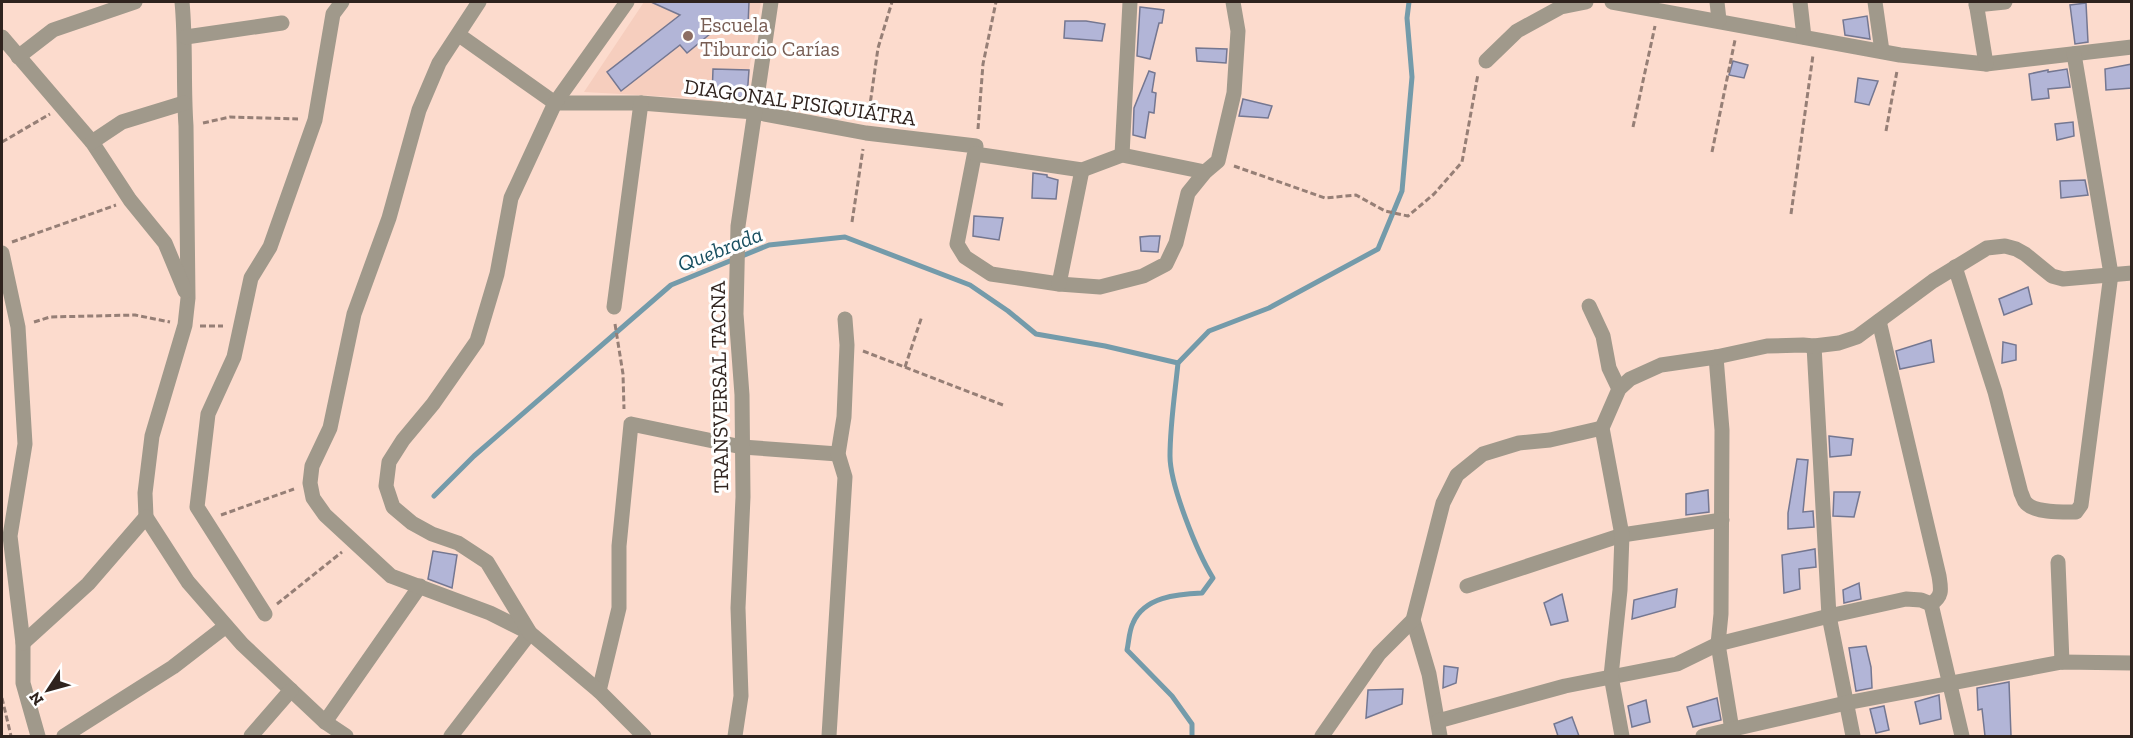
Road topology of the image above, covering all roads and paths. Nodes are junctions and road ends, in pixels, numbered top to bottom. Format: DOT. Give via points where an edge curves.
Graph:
graph roads {
  1 [pos="135,2"];
  2 [pos="182,2"];
  3 [pos="342,2"];
  4 [pos="479,2"];
  5 [pos="627,2"];
  6 [pos="771,2"];
  7 [pos="892,2"];
  8 [pos="996,2"];
  9 [pos="1130,2"];
  10 [pos="1233,2"];
  11 [pos="1586,2"];
  12 [pos="1612,2"];
  13 [pos="1717,2"];
  14 [pos="1800,2"];
  15 [pos="1875,2"];
  16 [pos="2005,2"];
  17 [pos="1976,3"];
  18 [pos="1659,9"];
  19 [pos="1719,20"];
  20 [pos="282,23"];
  21 [pos="1738,24"];
  22 [pos="459,35"];
  23 [pos="2,37"];
  24 [pos="186,37"];
  25 [pos="1810,38"];
  26 [pos="2132,47"];
  27 [pos="1882,51"];
  28 [pos="2074,54"];
  29 [pos="1900,55"];
  30 [pos="18,57"];
  31 [pos="1486,61"];
  32 [pos="1986,64"];
  33 [pos="184,103"];
  34 [pos="555,103"];
  35 [pos="641,103"];
  36 [pos="63,106"];
  37 [pos="754,112"];
  38 [pos="315,120"];
  39 [pos="186,126"];
  40 [pos="1633,127"];
  41 [pos="1886,131"];
  42 [pos="866,133"];
  43 [pos="2,142"];
  44 [pos="92,142"];
  45 [pos="975,150"];
  46 [pos="1712,152"];
  47 [pos="1122,155"];
  48 [pos="1218,161"];
  49 [pos="1082,170"];
  50 [pos="1205,172"];
  51 [pos="130,200"];
  52 [pos="1791,214"];
  53 [pos="852,222"];
  54 [pos="2,246"];
  55 [pos="2,253"];
  56 [pos="1955,267"];
  57 [pos="2132,273"];
  58 [pos="2111,274"];
  59 [pos="1059,284"];
  60 [pos="188,298"];
  61 [pos="1589,306"];
  62 [pos="614,307"];
  63 [pos="922,316"];
  64 [pos="844,319"];
  65 [pos="1879,321"];
  66 [pos="185,325"];
  67 [pos="18,327"];
  68 [pos="240,327"];
  69 [pos="847,345"];
  70 [pos="1814,346"];
  71 [pos="1716,357"];
  72 [pos="905,367"];
  73 [pos="1619,389"];
  74 [pos="1003,405"];
  75 [pos="631,424"];
  76 [pos="1602,428"];
  77 [pos="742,447"];
  78 [pos="838,454"];
  79 [pos="310,483"];
  80 [pos="146,517"];
  81 [pos="1722,520"];
  82 [pos="205,521"];
  83 [pos="1622,535"];
  84 [pos="354,542"];
  85 [pos="2058,562"];
  86 [pos="420,586"];
  87 [pos="1467,586"];
  88 [pos="1931,604"];
  89 [pos="265,614"];
  90 [pos="1829,616"];
  91 [pos="1413,620"];
  92 [pos="226,626"];
  93 [pos="530,633"];
  94 [pos="23,643"];
  95 [pos="1718,644"];
  96 [pos="2062,662"];
  97 [pos="2132,663"];
  98 [pos="1611,676"];
  99 [pos="1951,682"];
  100 [pos="291,690"];
  101 [pos="599,691"];
  102 [pos="2,698"];
  103 [pos="1846,703"];
  104 [pos="1437,721"];
  105 [pos="325,722"];
  106 [pos="1732,733"];
  107 [pos="12,736"];
  108 [pos="38,736"];
  109 [pos="64,736"];
  110 [pos="251,736"];
  111 [pos="346,736"];
  112 [pos="451,736"];
  113 [pos="644,736"];
  114 [pos="735,736"];
  115 [pos="829,736"];
  116 [pos="1322,736"];
  117 [pos="1440,736"];
  118 [pos="1623,736"];
  119 [pos="1703,736"];
  120 [pos="1853,736"];
  121 [pos="1962,736"];
  1 -- 30 [label="street" via="53,30"];
  2 -- 24 [label="street"];
  3 -- 38 [label="street" via="333,14"];
  4 -- 22 [label="street"];
  5 -- 34 [label="street"];
  6 -- 37 [label="street, TRANSVERSAL TACNA"];
  7 -- 42 [label="path" via="878,48"];
  8 -- 45 [label="path" via="983,64"];
  9 -- 47 [label="street"];
  10 -- 48 [label="street" via="1238,31 1234,93"];
  11 -- 31 [label="street" via="1561,7 1517,31"];
  12 -- 18 [label="street"];
  13 -- 19 [label="street"];
  14 -- 25 [label="street"];
  15 -- 27 [label="street"];
  16 -- 17 [label="street"];
  17 -- 32 [label="street"];
  18 -- 19 [label="street"];
  18 -- 40 [label="path"];
  19 -- 21 [label="street"];
  20 -- 24 [label="street"];
  21 -- 25 [label="street"];
  21 -- 46 [label="path"];
  22 -- 34 [label="street"];
  22 -- 79 [label="street" via="439,63 419,110 389,218 354,314 330,428 312,466"];
  23 -- 30 [label="street"];
  24 -- 33 [label="street"];
  25 -- 27 [label="street"];
  25 -- 52 [label="path"];
  26 -- 28 [label="street"];
  27 -- 29 [label="street"];
  28 -- 32 [label="street"];
  28 -- 58 [label="street"];
  29 -- 32 [label="street"];
  29 -- 41 [label="path"];
  30 -- 36 [label="street"];
  31 -- 48 [label="path" via="1480,69 1462,162 1408,216 1384,211 1356,195 1325,198"];
  33 -- 39 [label="street"];
  33 -- 44 [label="street" via="122,122"];
  34 -- 35 [label="street, DIAGONAL PISIQUIÁTRA"];
  34 -- 93 [label="street" via="511,198 497,274 477,341 389,462 386,486 393,507 412,524 458,543 487,562"];
  35 -- 37 [label="street, DIAGONAL PISIQUIÁTRA"];
  35 -- 62 [label="street"];
  36 -- 43 [label="path"];
  36 -- 44 [label="street"];
  37 -- 42 [label="street, DIAGONAL PISIQUIÁTRA"];
  37 -- 77 [label="street, TRANSVERSAL TACNA" via="738,226 736,314"];
  38 -- 39 [label="path" via="230,117"];
  38 -- 68 [label="street" via="270,247 251,278"];
  39 -- 60 [label="street"];
  42 -- 45 [label="street, DIAGONAL PISIQUIÁTRA"];
  42 -- 53 [label="path"];
  44 -- 51 [label="street"];
  45 -- 49 [label="street, DIAGONAL PISIQUIÁTRA"];
  45 -- 59 [label="street" via="957,244 965,257 991,274"];
  47 -- 49 [label="street, DIAGONAL PISIQUIÁTRA"];
  47 -- 50 [label="street"];
  48 -- 50 [label="street"];
  49 -- 59 [label="street"];
  50 -- 59 [label="street" via="1188,193 1176,243 1166,264 1143,276 1100,287"];
  51 -- 54 [label="path"];
  51 -- 60 [label="street" via="165,243"];
  55 -- 67 [label="street"];
  56 -- 58 [label="street" via="1987,248 2005,246 2063,279"];
  56 -- 58 [label="street" via="1995,392 2021,493 2026,503 2055,512 2076,512 2081,505"];
  56 -- 65 [label="street"];
  57 -- 58 [label="street"];
  60 -- 66 [label="street"];
  61 -- 73 [label="street"];
  62 -- 75 [label="path" via="624,409"];
  63 -- 72 [label="path"];
  64 -- 69 [label="street"];
  65 -- 70 [label="street" via="1857,337"];
  65 -- 88 [label="street" via="1939,576 1941,593"];
  66 -- 67 [label="path" via="135,315 50,317"];
  66 -- 68 [label="path"];
  66 -- 80 [label="street" via="152,436"];
  67 -- 94 [label="street" via="25,444 10,536"];
  68 -- 82 [label="street" via="234,357 208,414 197,507"];
  69 -- 72 [label="path"];
  69 -- 78 [label="street"];
  70 -- 71 [label="street" via="1767,346"];
  70 -- 90 [label="street"];
  71 -- 73 [label="street" via="1660,365 1630,379"];
  71 -- 81 [label="street" via="1722,430"];
  72 -- 74 [label="path"];
  73 -- 76 [label="street"];
  75 -- 77 [label="street"];
  75 -- 101 [label="street" via="619,546 619,608"];
  76 -- 83 [label="street"];
  76 -- 91 [label="street" via="1519,443 1484,454 1457,475 1443,503"];
  77 -- 78 [label="street"];
  77 -- 114 [label="street, TRANSVERSAL TACNA" via="738,608 741,696"];
  78 -- 115 [label="street" via="845,477"];
  79 -- 82 [label="path"];
  79 -- 84 [label="street" via="313,498"];
  80 -- 92 [label="street" via="188,582"];
  80 -- 94 [label="street" via="88,584"];
  81 -- 83 [label="street"];
  81 -- 95 [label="street"];
  82 -- 89 [label="street"];
  83 -- 87 [label="street"];
  83 -- 98 [label="street"];
  84 -- 86 [label="street" via="392,576"];
  84 -- 89 [label="path"];
  85 -- 96 [label="street"];
  86 -- 93 [label="street"];
  86 -- 105 [label="street"];
  88 -- 90 [label="street" via="1906,599"];
  88 -- 99 [label="street"];
  90 -- 95 [label="street"];
  90 -- 103 [label="street"];
  91 -- 104 [label="street" via="1429,674"];
  91 -- 116 [label="street" via="1379,654"];
  92 -- 100 [label="street"];
  92 -- 109 [label="street" via="173,667"];
  93 -- 101 [label="street"];
  93 -- 112 [label="street"];
  94 -- 108 [label="street" via="23,683"];
  95 -- 98 [label="street" via="1677,664"];
  95 -- 106 [label="street"];
  96 -- 97 [label="street"];
  96 -- 99 [label="street"];
  98 -- 104 [label="street"];
  98 -- 118 [label="street"];
  99 -- 103 [label="street"];
  99 -- 121 [label="street"];
  100 -- 105 [label="street"];
  100 -- 110 [label="street"];
  101 -- 113 [label="street"];
  102 -- 107 [label="path"];
  103 -- 106 [label="street"];
  103 -- 120 [label="street"];
  104 -- 117 [label="street"];
  105 -- 111 [label="street"];
  106 -- 119 [label="street"];
}
